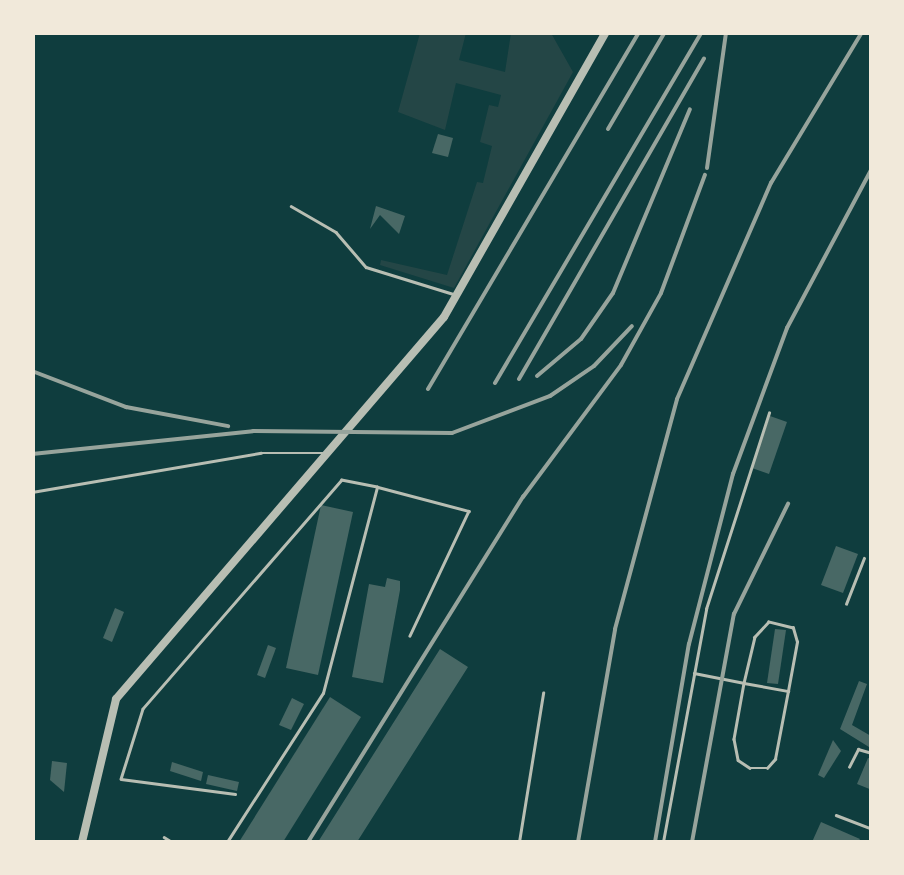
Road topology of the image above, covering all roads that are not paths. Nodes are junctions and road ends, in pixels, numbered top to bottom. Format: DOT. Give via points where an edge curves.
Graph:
graph roads {
  1 [pos="606,32"];
  2 [pos="292,206"];
  3 [pos="457,295"];
  4 [pos="769,413"];
  5 [pos="333,453"];
  6 [pos="376,487"];
  7 [pos="32,492"];
  8 [pos="864,558"];
  9 [pos="862,564"];
  10 [pos="872,566"];
  11 [pos="846,604"];
  12 [pos="410,636"];
  13 [pos="694,673"];
  14 [pos="744,683"];
  15 [pos="788,691"];
  16 [pos="543,693"];
  17 [pos="872,754"];
  18 [pos="849,768"];
  19 [pos="235,794"];
  20 [pos="836,815"];
  21 [pos="872,830"];
  22 [pos="164,837"];
  23 [pos="82,842"];
  24 [pos="172,842"];
  25 [pos="227,842"];
  26 [pos="519,842"];
  27 [pos="664,842"];
  1 -- 3 [label="street"];
  2 -- 3 [label="lane" via="336,232 366,267"];
  3 -- 5 [label="street"];
  4 -- 13 [label="lane" via="706,608"];
  5 -- 7 [label="lane" via="262,452"];
  5 -- 23 [label="street" via="116,700"];
  6 -- 12 [label="lane" via="469,511"];
  6 -- 19 [label="lane" via="342,480 143,709 122,779"];
  6 -- 25 [label="lane" via="323,693"];
  8 -- 9 [label="lane"];
  9 -- 10 [label="lane"];
  9 -- 11 [label="lane"];
  13 -- 14 [label="lane"];
  13 -- 27 [label="lane"];
  14 -- 15 [label="lane"];
  14 -- 15 [label="lane" via="757,632 774,622 795,633"];
  14 -- 15 [label="lane" via="734,747 742,766 750,768 767,768 775,760"];
  16 -- 26 [label="lane"];
  17 -- 18 [label="lane" via="858,748"];
  20 -- 21 [label="lane"];
  22 -- 24 [label="lane"];
}
